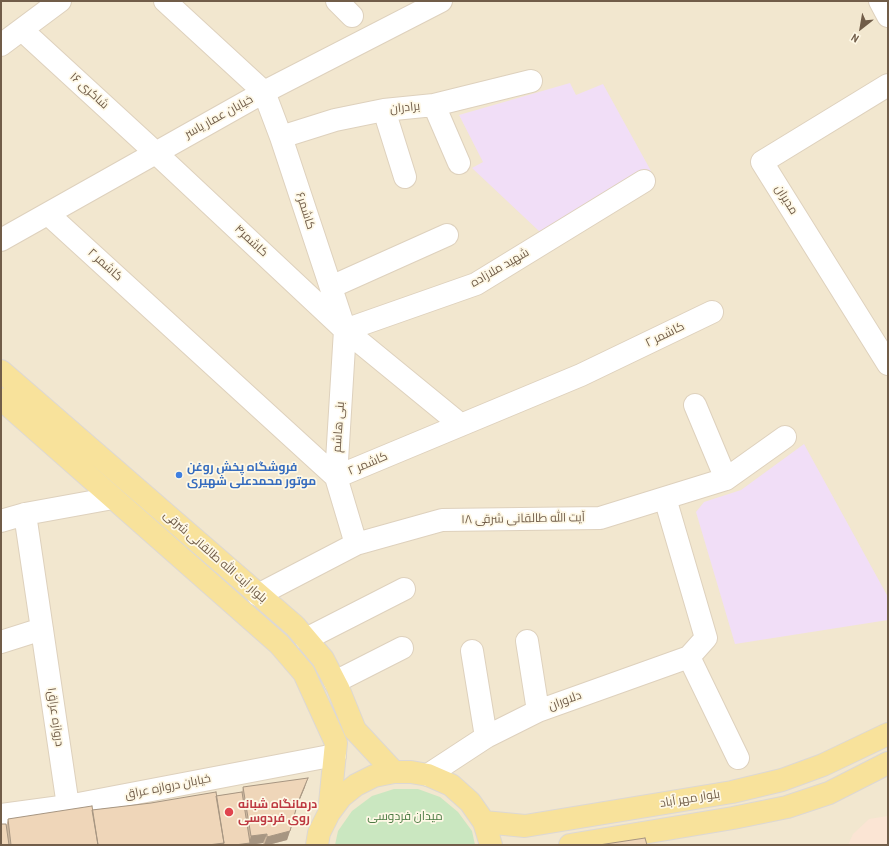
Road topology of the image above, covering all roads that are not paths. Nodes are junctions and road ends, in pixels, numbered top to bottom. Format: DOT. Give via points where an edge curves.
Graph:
graph roads {
  1 [pos="60,1"];
  2 [pos="166,1"];
  3 [pos="441,1"];
  4 [pos="880,1"];
  5 [pos="888,16"];
  6 [pos="22,30"];
  7 [pos="1,45"];
  8 [pos="531,81"];
  9 [pos="888,85"];
  10 [pos="264,92"];
  11 [pos="434,105"];
  12 [pos="384,110"];
  13 [pos="281,138"];
  14 [pos="156,152"];
  15 [pos="459,163"];
  16 [pos="405,177"];
  17 [pos="644,180"];
  18 [pos="48,214"];
  19 [pos="447,235"];
  20 [pos="1,240"];
  21 [pos="330,287"];
  22 [pos="712,312"];
  23 [pos="345,330"];
  24 [pos="888,364"];
  25 [pos="1,371"];
  26 [pos="1,399"];
  27 [pos="696,405"];
  28 [pos="461,425"];
  29 [pos="785,437"];
  30 [pos="336,477"];
  31 [pos="726,479"];
  32 [pos="113,498"];
  33 [pos="665,498"];
  34 [pos="25,514"];
  35 [pos="1,521"];
  36 [pos="356,544"];
  37 [pos="404,590"];
  38 [pos="258,595"];
  39 [pos="42,629"];
  40 [pos="306,639"];
  41 [pos="527,641"];
  42 [pos="1,642"];
  43 [pos="402,648"];
  44 [pos="472,651"];
  45 [pos="689,657"];
  46 [pos="335,682"];
  47 [pos="538,711"];
  48 [pos="888,734"];
  49 [pos="486,737"];
  50 [pos="335,755"];
  51 [pos="738,758"];
  52 [pos="888,763"];
  53 [pos="394,772"];
  54 [pos="428,775"];
  55 [pos="68,806"];
  56 [pos="329,813"];
  57 [pos="1,815"];
  58 [pos="484,822"];
  59 [pos="317,845"];
  60 [pos="491,845"];
  61 [pos="570,845"];
  1 -- 6 [label="street"];
  2 -- 10 [label="street"];
  3 -- 10 [label="street, خیابان عمار یاسر"];
  4 -- 5 [label="street"];
  6 -- 7 [label="street"];
  6 -- 14 [label="street, شاکری ۱۶"];
  8 -- 11 [label="street, برادران"];
  9 -- 24 [label="street, مدیران" via="762,162"];
  10 -- 13 [label="street, کاشمر۶"];
  10 -- 14 [label="street, خیابان عمار یاسر"];
  11 -- 12 [label="street, برادران"];
  11 -- 15 [label="street"];
  12 -- 13 [label="street, برادران" via="335,120"];
  12 -- 16 [label="street"];
  13 -- 21 [label="street, کاشمر۶"];
  14 -- 18 [label="street, خیابان عمار یاسر"];
  14 -- 23 [label="street, کاشمر۴"];
  17 -- 23 [label="street, شهید ملازاده" via="476,284"];
  18 -- 20 [label="street, خیابان عمار یاسر"];
  18 -- 30 [label="street, کاشمر ۲"];
  19 -- 21 [label="street"];
  21 -- 23 [label="street, کاشمر۶"];
  22 -- 28 [label="street, کاشمر ۲" via="581,375"];
  23 -- 28 [label="street, کاشمر۴"];
  23 -- 30 [label="street, بنی هاشم"];
  25 -- 38 [label="main road, بلوار آیت الله طالقانی شرقی"];
  26 -- 32 [label="main road, بلوار آیت الله طالقانی شرقی"];
  27 -- 31 [label="street"];
  28 -- 30 [label="street, کاشمر ۲"];
  29 -- 31 [label="street, آیت الله طالقانی شرقی ۱۸"];
  30 -- 36 [label="street, بنی هاشم"];
  31 -- 33 [label="street, آیت الله طالقانی شرقی ۱۸"];
  32 -- 34 [label="street"];
  32 -- 50 [label="main road, بلوار آیت الله طالقانی شرقی" via="279,644 304,673 336,743"];
  33 -- 36 [label="street, آیت الله طالقانی شرقی ۱۸" via="600,518 442,520"];
  33 -- 45 [label="street, دلاوران" via="706,638"];
  34 -- 35 [label="street"];
  34 -- 39 [label="street, دروازه عراق۱"];
  36 -- 38 [label="street, آیت الله طالقانی شرقی ۱۸"];
  37 -- 40 [label="street"];
  38 -- 40 [label="main road, بلوار آیت الله طالقانی شرقی" via="295,626"];
  39 -- 42 [label="street"];
  39 -- 55 [label="street, دروازه عراق۱"];
  40 -- 46 [label="main road, بلوار آیت الله طالقانی شرقی" via="323,659"];
  41 -- 47 [label="street"];
  43 -- 46 [label="street"];
  44 -- 49 [label="street"];
  45 -- 47 [label="street, دلاوران"];
  45 -- 51 [label="street"];
  46 -- 53 [label="main road, بلوار آیت الله طالقانی شرقی" via="355,730"];
  47 -- 49 [label="street, دلاوران"];
  48 -- 58 [label="main road, بلوار مهر آباد" via="823,765 782,780 732,792 525,826"];
  49 -- 54 [label="street, دلاوران"];
  50 -- 55 [label="street, خیابان دروازه عراق"];
  50 -- 56 [label="main road, بلوار آیت الله طالقانی شرقی"];
  52 -- 61 [label="main road" via="829,793 787,806 732,818"];
  53 -- 54 [label="main road"];
  53 -- 56 [label="main road" via="374,776 356,785 341,797"];
  54 -- 58 [label="main road" via="456,790 470,802"];
  55 -- 57 [label="street, خیابان دروازه عراق"];
  56 -- 59 [label="main road" via="319,833"];
  58 -- 60 [label="main road"];
}
